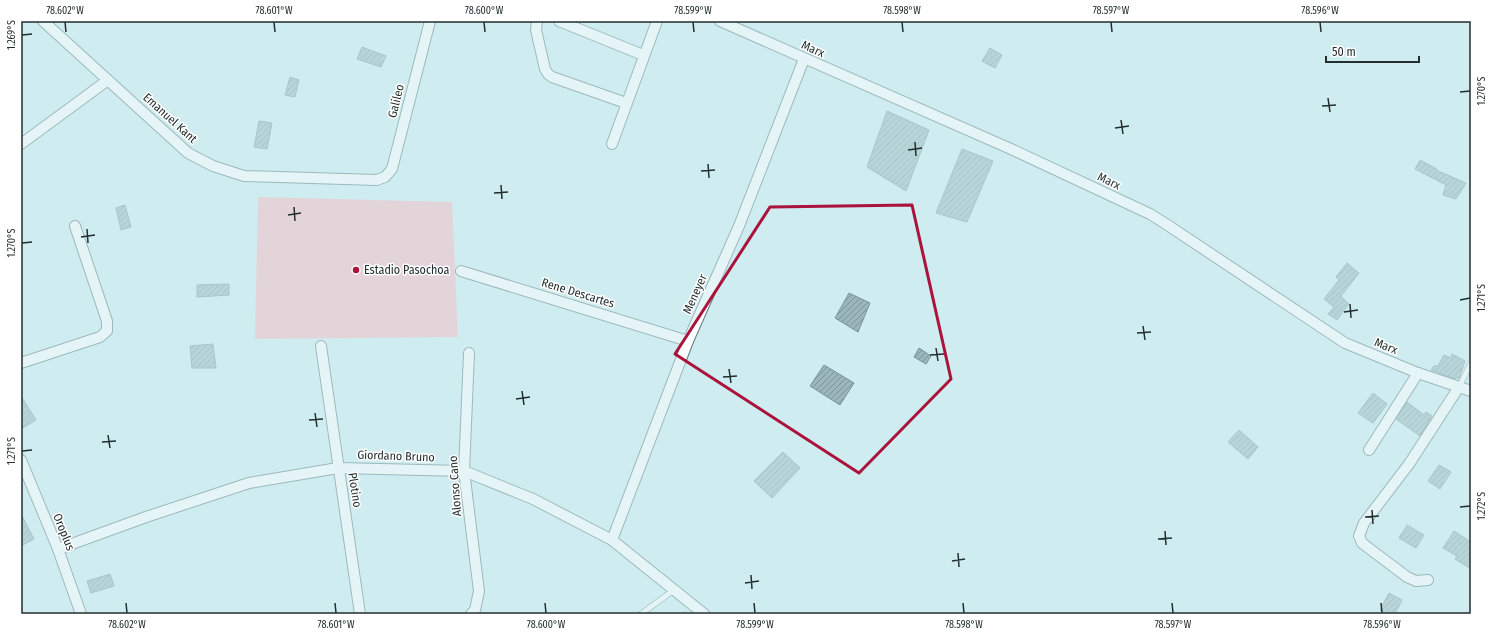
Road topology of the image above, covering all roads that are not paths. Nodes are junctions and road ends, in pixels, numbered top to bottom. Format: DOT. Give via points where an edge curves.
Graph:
graph roads {
  1 [pos="43,21"];
  2 [pos="430,21"];
  3 [pos="537,21"];
  4 [pos="559,21"];
  5 [pos="656,21"];
  6 [pos="720,21"];
  7 [pos="643,55"];
  8 [pos="804,59"];
  9 [pos="108,80"];
  10 [pos="626,103"];
  11 [pos="21,144"];
  12 [pos="612,144"];
  13 [pos="377,180"];
  14 [pos="75,226"];
  15 [pos="461,271"];
  16 [pos="688,340"];
  17 [pos="321,346"];
  18 [pos="469,353"];
  19 [pos="21,363"];
  20 [pos="1471,363"];
  21 [pos="1418,373"];
  22 [pos="1459,387"];
  23 [pos="1471,391"];
  24 [pos="1369,450"];
  25 [pos="21,460"];
  26 [pos="338,468"];
  27 [pos="464,471"];
  28 [pos="612,540"];
  29 [pos="58,549"];
  30 [pos="1428,580"];
  31 [pos="674,590"];
  32 [pos="81,614"];
  33 [pos="360,614"];
  34 [pos="471,614"];
  35 [pos="640,614"];
  36 [pos="704,614"];
  1 -- 9 [label="street, Emanuel Kant"];
  2 -- 13 [label="street, Galileo" via="392,169 385,177"];
  3 -- 10 [label="street" via="536,30 548,74"];
  4 -- 7 [label="street"];
  5 -- 7 [label="street"];
  6 -- 8 [label="street, Marx"];
  7 -- 10 [label="street"];
  8 -- 16 [label="street, Meneyer" via="739,226"];
  8 -- 21 [label="street, Marx" via="1011,149 1150,214 1345,343"];
  9 -- 11 [label="street"];
  9 -- 13 [label="street, Emanuel Kant" via="188,153 213,166 244,176"];
  10 -- 12 [label="street"];
  14 -- 19 [label="street" via="107,321 107,331 100,337"];
  15 -- 16 [label="street, Rene Descartes"];
  16 -- 28 [label="street, Meneyer"];
  17 -- 26 [label="street, Plotino"];
  18 -- 27 [label="street, Alonso Cano"];
  20 -- 22 [label="lane"];
  21 -- 22 [label="street, Marx"];
  21 -- 24 [label="street"];
  22 -- 23 [label="street, Marx"];
  22 -- 30 [label="street" via="1409,464 1364,523 1360,536 1362,543 1407,577 1416,581"];
  25 -- 29 [label="street, Oroplus"];
  26 -- 27 [label="street, Giordano Bruno"];
  26 -- 29 [label="street, Giordano Bruno" via="248,483"];
  26 -- 33 [label="street, Plotino"];
  27 -- 28 [label="street, Giordano Bruno" via="533,499"];
  27 -- 34 [label="street, Alonso Cano" via="479,590 475,610"];
  28 -- 31 [label="street, Giordano Bruno"];
  29 -- 32 [label="street, Oroplus"];
  31 -- 35 [label="lane"];
  31 -- 36 [label="street, Giordano Bruno"];
}
